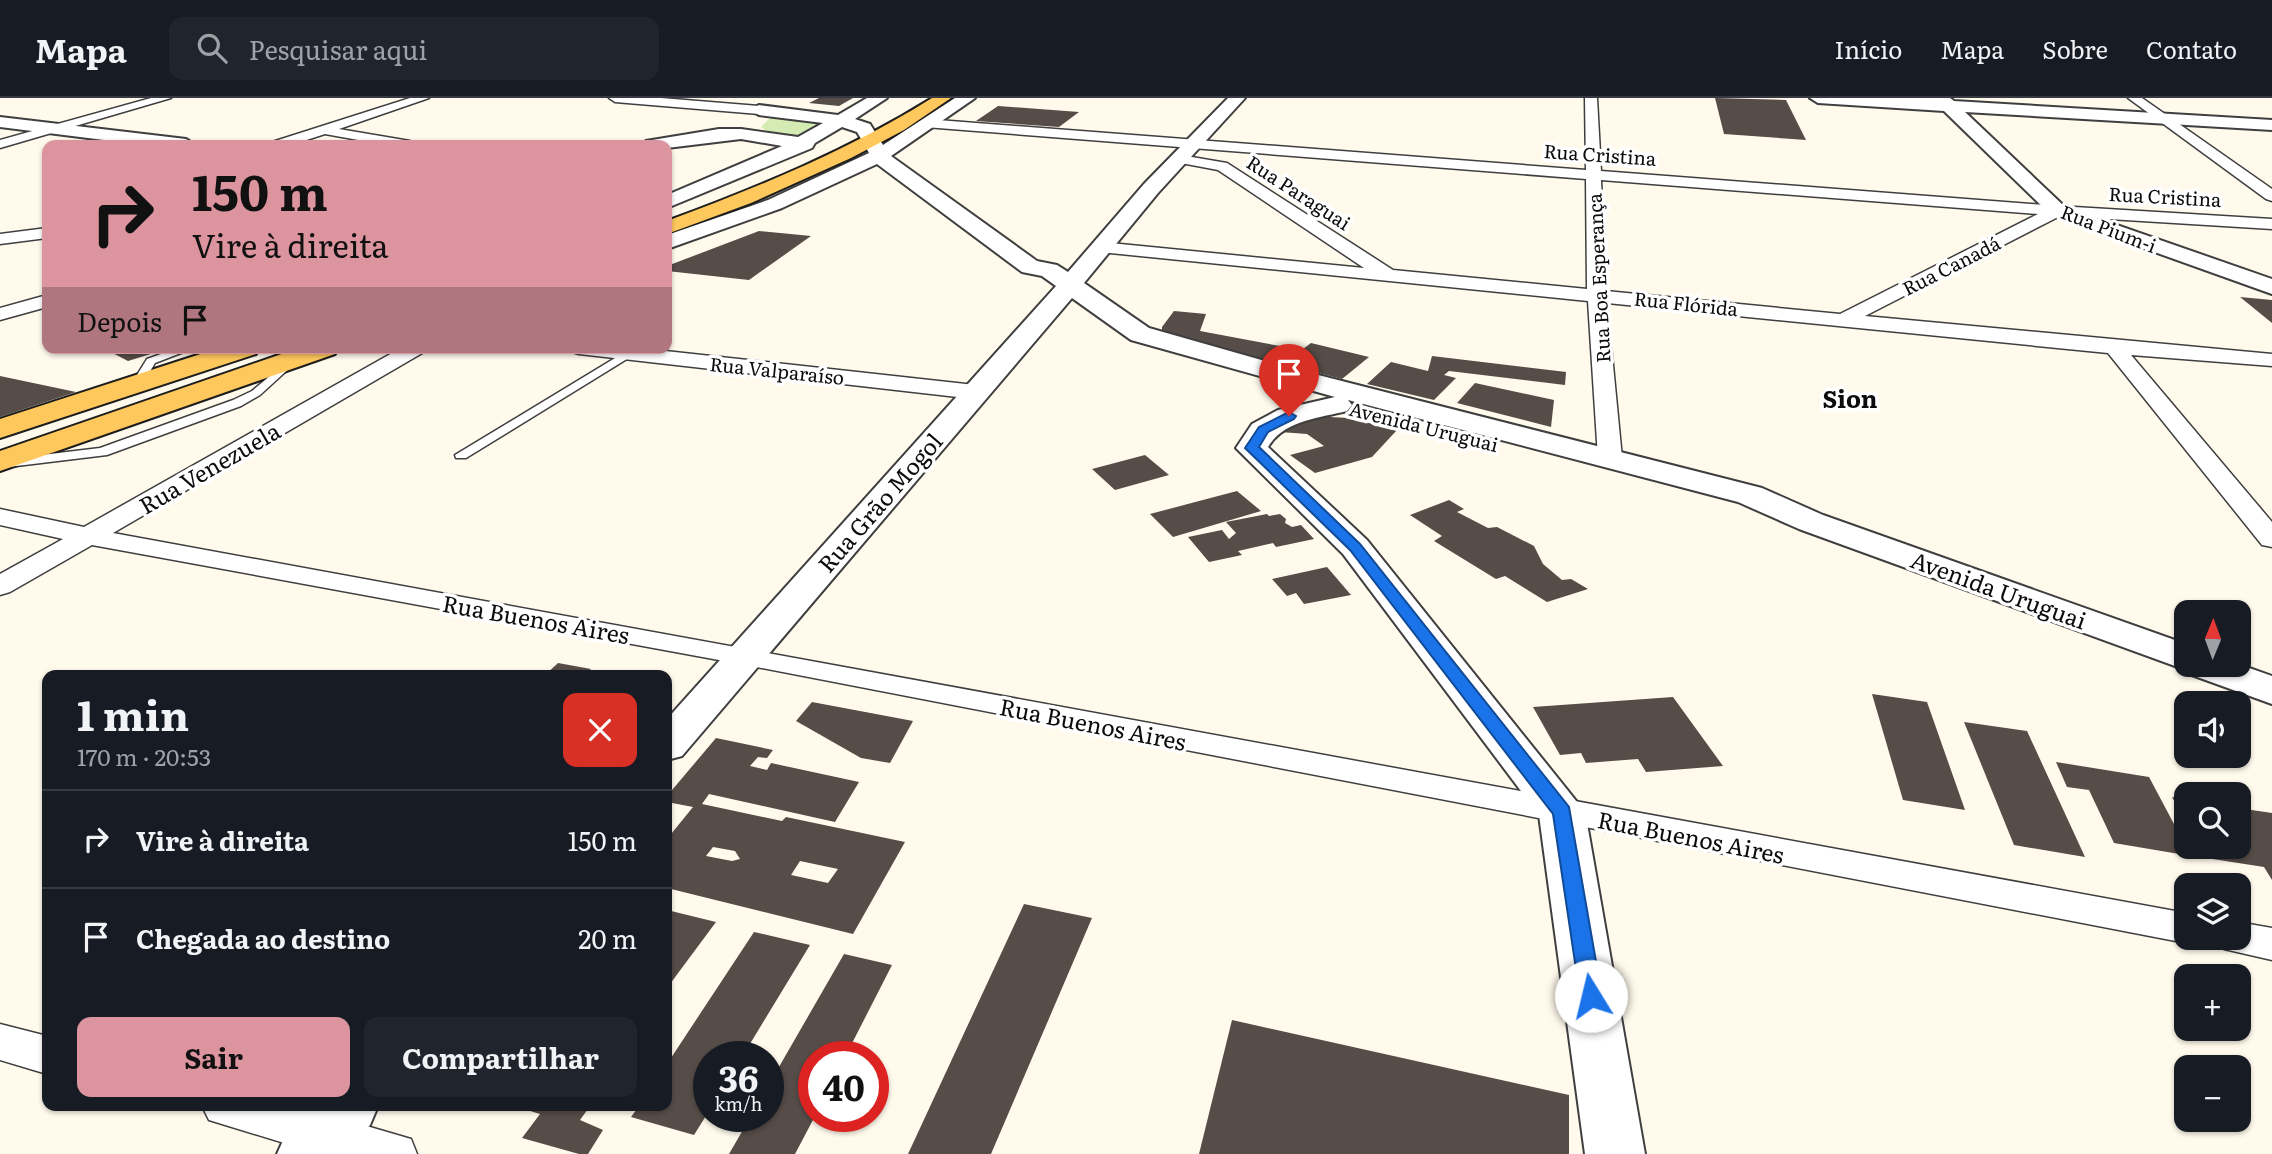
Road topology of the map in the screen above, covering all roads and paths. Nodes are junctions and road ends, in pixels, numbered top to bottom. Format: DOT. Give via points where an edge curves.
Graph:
graph roads {
  1 [pos="165,98"];
  2 [pos="422,98"];
  3 [pos="615,98"];
  4 [pos="879,98"];
  5 [pos="915,98"];
  6 [pos="943,98"];
  7 [pos="967,98"];
  8 [pos="1237,98"];
  9 [pos="1591,98"];
  10 [pos="1818,98"];
  11 [pos="2134,98"];
  12 [pos="1945,102"];
  13 [pos="2163,119"];
  14 [pos="839,120"];
  15 [pos="753,121"];
  16 [pos="0,122"];
  17 [pos="925,123"];
  18 [pos="2272,125"];
  19 [pos="60,128"];
  20 [pos="323,131"];
  21 [pos="149,140"];
  22 [pos="293,140"];
  23 [pos="379,140"];
  24 [pos="672,142"];
  25 [pos="872,142"];
  26 [pos="802,143"];
  27 [pos="0,144"];
  28 [pos="827,149"];
  29 [pos="1185,151"];
  30 [pos="770,159"];
  31 [pos="851,159"];
  32 [pos="900,171"];
  33 [pos="1594,174"];
  34 [pos="2272,196"];
  35 [pos="672,200"];
  36 [pos="2058,211"];
  37 [pos="672,213"];
  38 [pos="2272,224"];
  39 [pos="672,226"];
  40 [pos="42,234"];
  41 [pos="0,239"];
  42 [pos="672,240"];
  43 [pos="1096,253"];
  44 [pos="1390,276"];
  45 [pos="1051,281"];
  46 [pos="2272,287"];
  47 [pos="1597,294"];
  48 [pos="42,302"];
  49 [pos="0,314"];
  50 [pos="1845,319"];
  51 [pos="2114,347"];
  52 [pos="172,354"];
  53 [pos="228,354"];
  54 [pos="311,354"];
  55 [pos="406,354"];
  56 [pos="629,354"];
  57 [pos="2272,360"];
  58 [pos="138,383"];
  59 [pos="975,392"];
  60 [pos="1281,393"];
  61 [pos="0,429"];
  62 [pos="461,455"];
  63 [pos="1610,458"];
  64 [pos="0,463"];
  65 [pos="0,517"];
  66 [pos="1811,522"];
  67 [pos="87,536"];
  68 [pos="2272,539"];
  69 [pos="0,586"];
  70 [pos="2174,654"];
  71 [pos="746,656"];
  72 [pos="2235,677"];
  73 [pos="2272,691"];
  74 [pos="672,740"];
  75 [pos="1562,812"];
  76 [pos="2174,926"];
  77 [pos="2251,940"];
  78 [pos="2272,944"];
  79 [pos="0,1042"];
  80 [pos="42,1054"];
  81 [pos="245,1111"];
  82 [pos="326,1131"];
  83 [pos="394,1154"];
  84 [pos="1615,1154"];
  1 -- 19 [label="street"];
  2 -- 20 [label="street"];
  3 -- 15 [label="street"];
  4 -- 14 [label="street"];
  5 -- 25 [label="main road"];
  6 -- 25 [label="main road"];
  7 -- 17 [label="street"];
  8 -- 29 [label="street"];
  9 -- 33 [label="street, Rua Boa Esperança"];
  10 -- 12 [label="street"];
  11 -- 13 [label="street"];
  12 -- 13 [label="street"];
  12 -- 36 [label="street, Rua Pium-i"];
  13 -- 18 [label="street"];
  13 -- 34 [label="street"];
  14 -- 15 [label="street" via="779,114"];
  14 -- 25 [label="street"];
  14 -- 26 [label="street"];
  15 -- 24 [label="street"];
  15 -- 26 [label="street"];
  15 -- 30 [label="street" via="773,152"];
  16 -- 19 [label="street"];
  17 -- 25 [label="street"];
  17 -- 29 [label="street, Rua Cristina"];
  19 -- 21 [label="street"];
  19 -- 27 [label="street"];
  20 -- 22 [label="street"];
  20 -- 23 [label="street"];
  25 -- 28 [label="main road"];
  25 -- 31 [label="street"];
  25 -- 32 [label="street, Avenida Uruguai" via="881,158"];
  26 -- 28 [label="street"];
  26 -- 30 [label="street"];
  28 -- 31 [label="street"];
  28 -- 37 [label="main road" via="754,184"];
  29 -- 33 [label="street, Rua Cristina"];
  29 -- 43 [label="street"];
  29 -- 44 [label="street, Rua Paraguai" via="1222,166"];
  30 -- 35 [label="street"];
  31 -- 32 [label="street"];
  31 -- 39 [label="main road"];
  31 -- 42 [label="street" via="775,204"];
  32 -- 45 [label="street, Avenida Uruguai"];
  33 -- 36 [label="street, Rua Cristina"];
  33 -- 47 [label="street, Rua Boa Esperança"];
  36 -- 38 [label="street, Rua Cristina"];
  36 -- 46 [label="street, Rua Pium-i"];
  36 -- 50 [label="street, Rua Canadá"];
  40 -- 41 [label="street"];
  43 -- 44 [label="street, Rua Flórida"];
  43 -- 45 [label="street"];
  44 -- 47 [label="street, Rua Flórida"];
  45 -- 59 [label="street, Rua Grão Mogol"];
  45 -- 60 [label="street, Avenida Uruguai" via="1129,347"];
  47 -- 50 [label="street, Rua Flórida"];
  47 -- 63 [label="street, Rua Boa Esperança"];
  48 -- 49 [label="street"];
  50 -- 51 [label="street, Rua Flórida"];
  51 -- 57 [label="street, Rua Flórida"];
  51 -- 68 [label="street"];
  52 -- 58 [label="lane" via="151,361"];
  53 -- 58 [label="main road"];
  54 -- 64 [label="main road"];
  55 -- 67 [label="street, Rua Venezuela"];
  56 -- 59 [label="street, Rua Valparaíso"];
  56 -- 62 [label="lane"];
  58 -- 61 [label="main road"];
  59 -- 71 [label="street, Rua Grão Mogol"];
  60 -- 63 [label="street, Avenida Uruguai"];
  60 -- 66 [label="street, Avenida Uruguai" via="1603,471 1736,509"];
  60 -- 75 [label="street" via="1252,448 1355,547"];
  63 -- 66 [label="street, Avenida Uruguai" via="1750,495"];
  65 -- 67 [label="street, Rua Buenos Aires"];
  66 -- 70 [label="street, Avenida Uruguai"];
  67 -- 69 [label="street, Rua Venezuela"];
  67 -- 71 [label="street, Rua Buenos Aires"];
  71 -- 74 [label="street, Rua Grão Mogol"];
  71 -- 75 [label="street, Rua Buenos Aires"];
  72 -- 73 [label="street"];
  75 -- 76 [label="street, Rua Buenos Aires"];
  75 -- 84 [label="street"];
  77 -- 78 [label="street"];
  79 -- 80 [label="street"];
  81 -- 82 [label="street"];
  82 -- 83 [label="street"];
}
